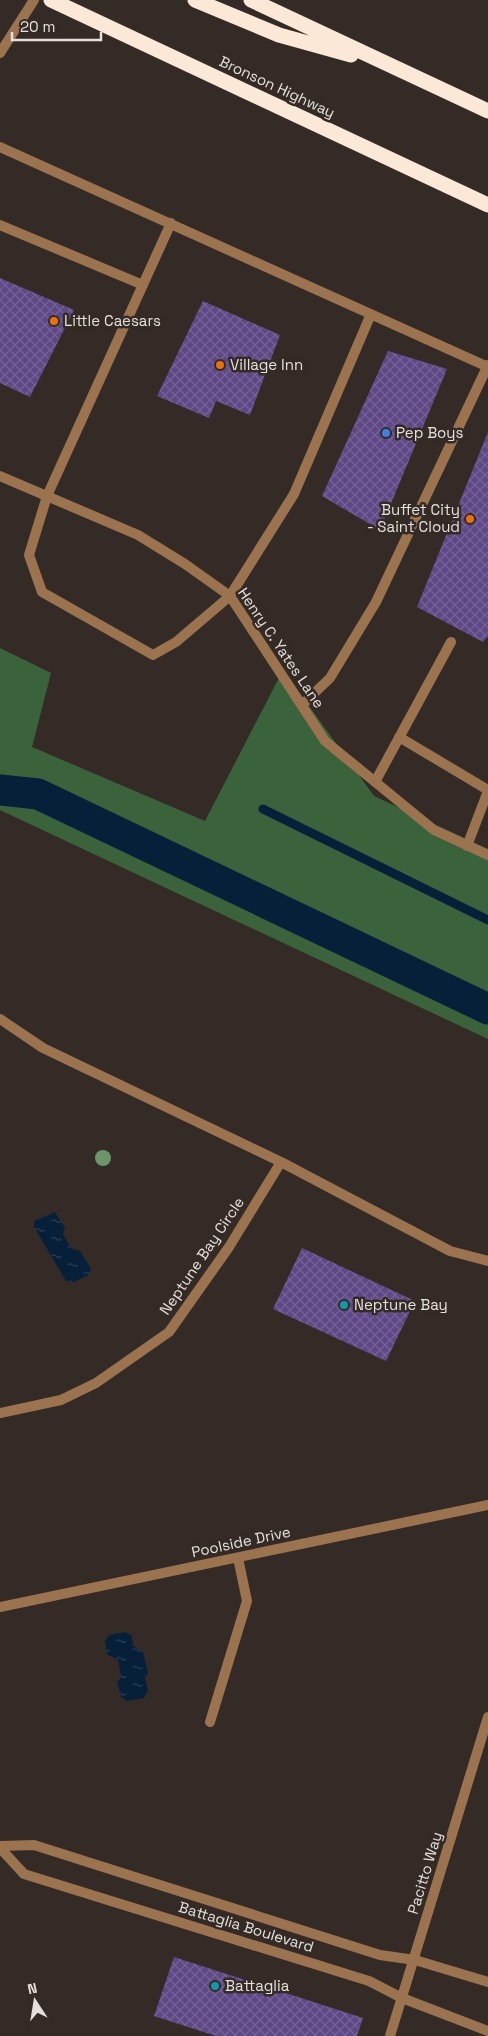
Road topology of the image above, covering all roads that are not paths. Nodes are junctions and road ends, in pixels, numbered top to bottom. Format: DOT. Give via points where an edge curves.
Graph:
graph roads {
  1 [pos="34,0"];
  2 [pos="51,0"];
  3 [pos="195,0"];
  4 [pos="250,0"];
  5 [pos="0,53"];
  6 [pos="391,66"];
  7 [pos="488,111"];
  8 [pos="0,147"];
  9 [pos="488,205"];
  10 [pos="170,223"];
  11 [pos="0,225"];
  12 [pos="142,285"];
  13 [pos="371,314"];
  14 [pos="488,366"];
  15 [pos="0,476"];
  16 [pos="47,496"];
  17 [pos="230,596"];
  18 [pos="450,642"];
  19 [pos="302,704"];
  20 [pos="399,737"];
  21 [pos="376,782"];
  22 [pos="488,791"];
  23 [pos="467,846"];
  24 [pos="488,855"];
  25 [pos="0,1019"];
  26 [pos="281,1162"];
  27 [pos="488,1261"];
  28 [pos="0,1413"];
  29 [pos="488,1505"];
  30 [pos="238,1558"];
  31 [pos="0,1607"];
  32 [pos="488,1718"];
  33 [pos="210,1722"];
  34 [pos="0,1847"];
  35 [pos="414,1960"];
  36 [pos="488,1982"];
  37 [pos="402,1998"];
  38 [pos="488,2031"];
  39 [pos="390,2036"];
  1 -- 5 [label="street"];
  2 -- 9 [label="highway, Bronson Highway"];
  3 -- 6 [label="highway" via="279,35"];
  4 -- 6 [label="highway"];
  6 -- 7 [label="highway"];
  8 -- 10 [label="street"];
  10 -- 12 [label="street"];
  10 -- 13 [label="street"];
  11 -- 12 [label="street"];
  12 -- 16 [label="street"];
  13 -- 14 [label="street"];
  13 -- 17 [label="street" via="294,494"];
  14 -- 19 [label="street" via="376,602 330,678"];
  15 -- 16 [label="street, Henry C. Yates Lane"];
  16 -- 17 [label="street, Henry C. Yates Lane" via="138,535"];
  16 -- 17 [label="street" via="29,555 42,592 152,655 176,642"];
  17 -- 19 [label="street, Henry C. Yates Lane"];
  18 -- 20 [label="street"];
  19 -- 21 [label="street, Henry C. Yates Lane" via="325,740"];
  20 -- 21 [label="street"];
  20 -- 22 [label="street"];
  21 -- 23 [label="street, Henry C. Yates Lane" via="434,830"];
  22 -- 23 [label="street"];
  23 -- 24 [label="street, Henry C. Yates Lane"];
  25 -- 26 [label="street" via="43,1048"];
  26 -- 27 [label="street" via="450,1251"];
  26 -- 28 [label="street, Neptune Bay Circle" via="229,1247 169,1332 96,1383 61,1400"];
  29 -- 30 [label="street, Poolside Drive"];
  30 -- 31 [label="street, Poolside Drive"];
  30 -- 33 [label="street" via="247,1601"];
  32 -- 35 [label="street, Pacitto Way"];
  34 -- 35 [label="street, Battaglia Boulevard" via="34,1845 380,1955"];
  34 -- 37 [label="street, Battaglia Boulevard" via="24,1874 369,1981"];
  35 -- 36 [label="street, Battaglia Boulevard"];
  35 -- 37 [label="street, Pacitto Way"];
  37 -- 38 [label="street, Battaglia Boulevard"];
  37 -- 39 [label="street, Pacitto Way"];
}
